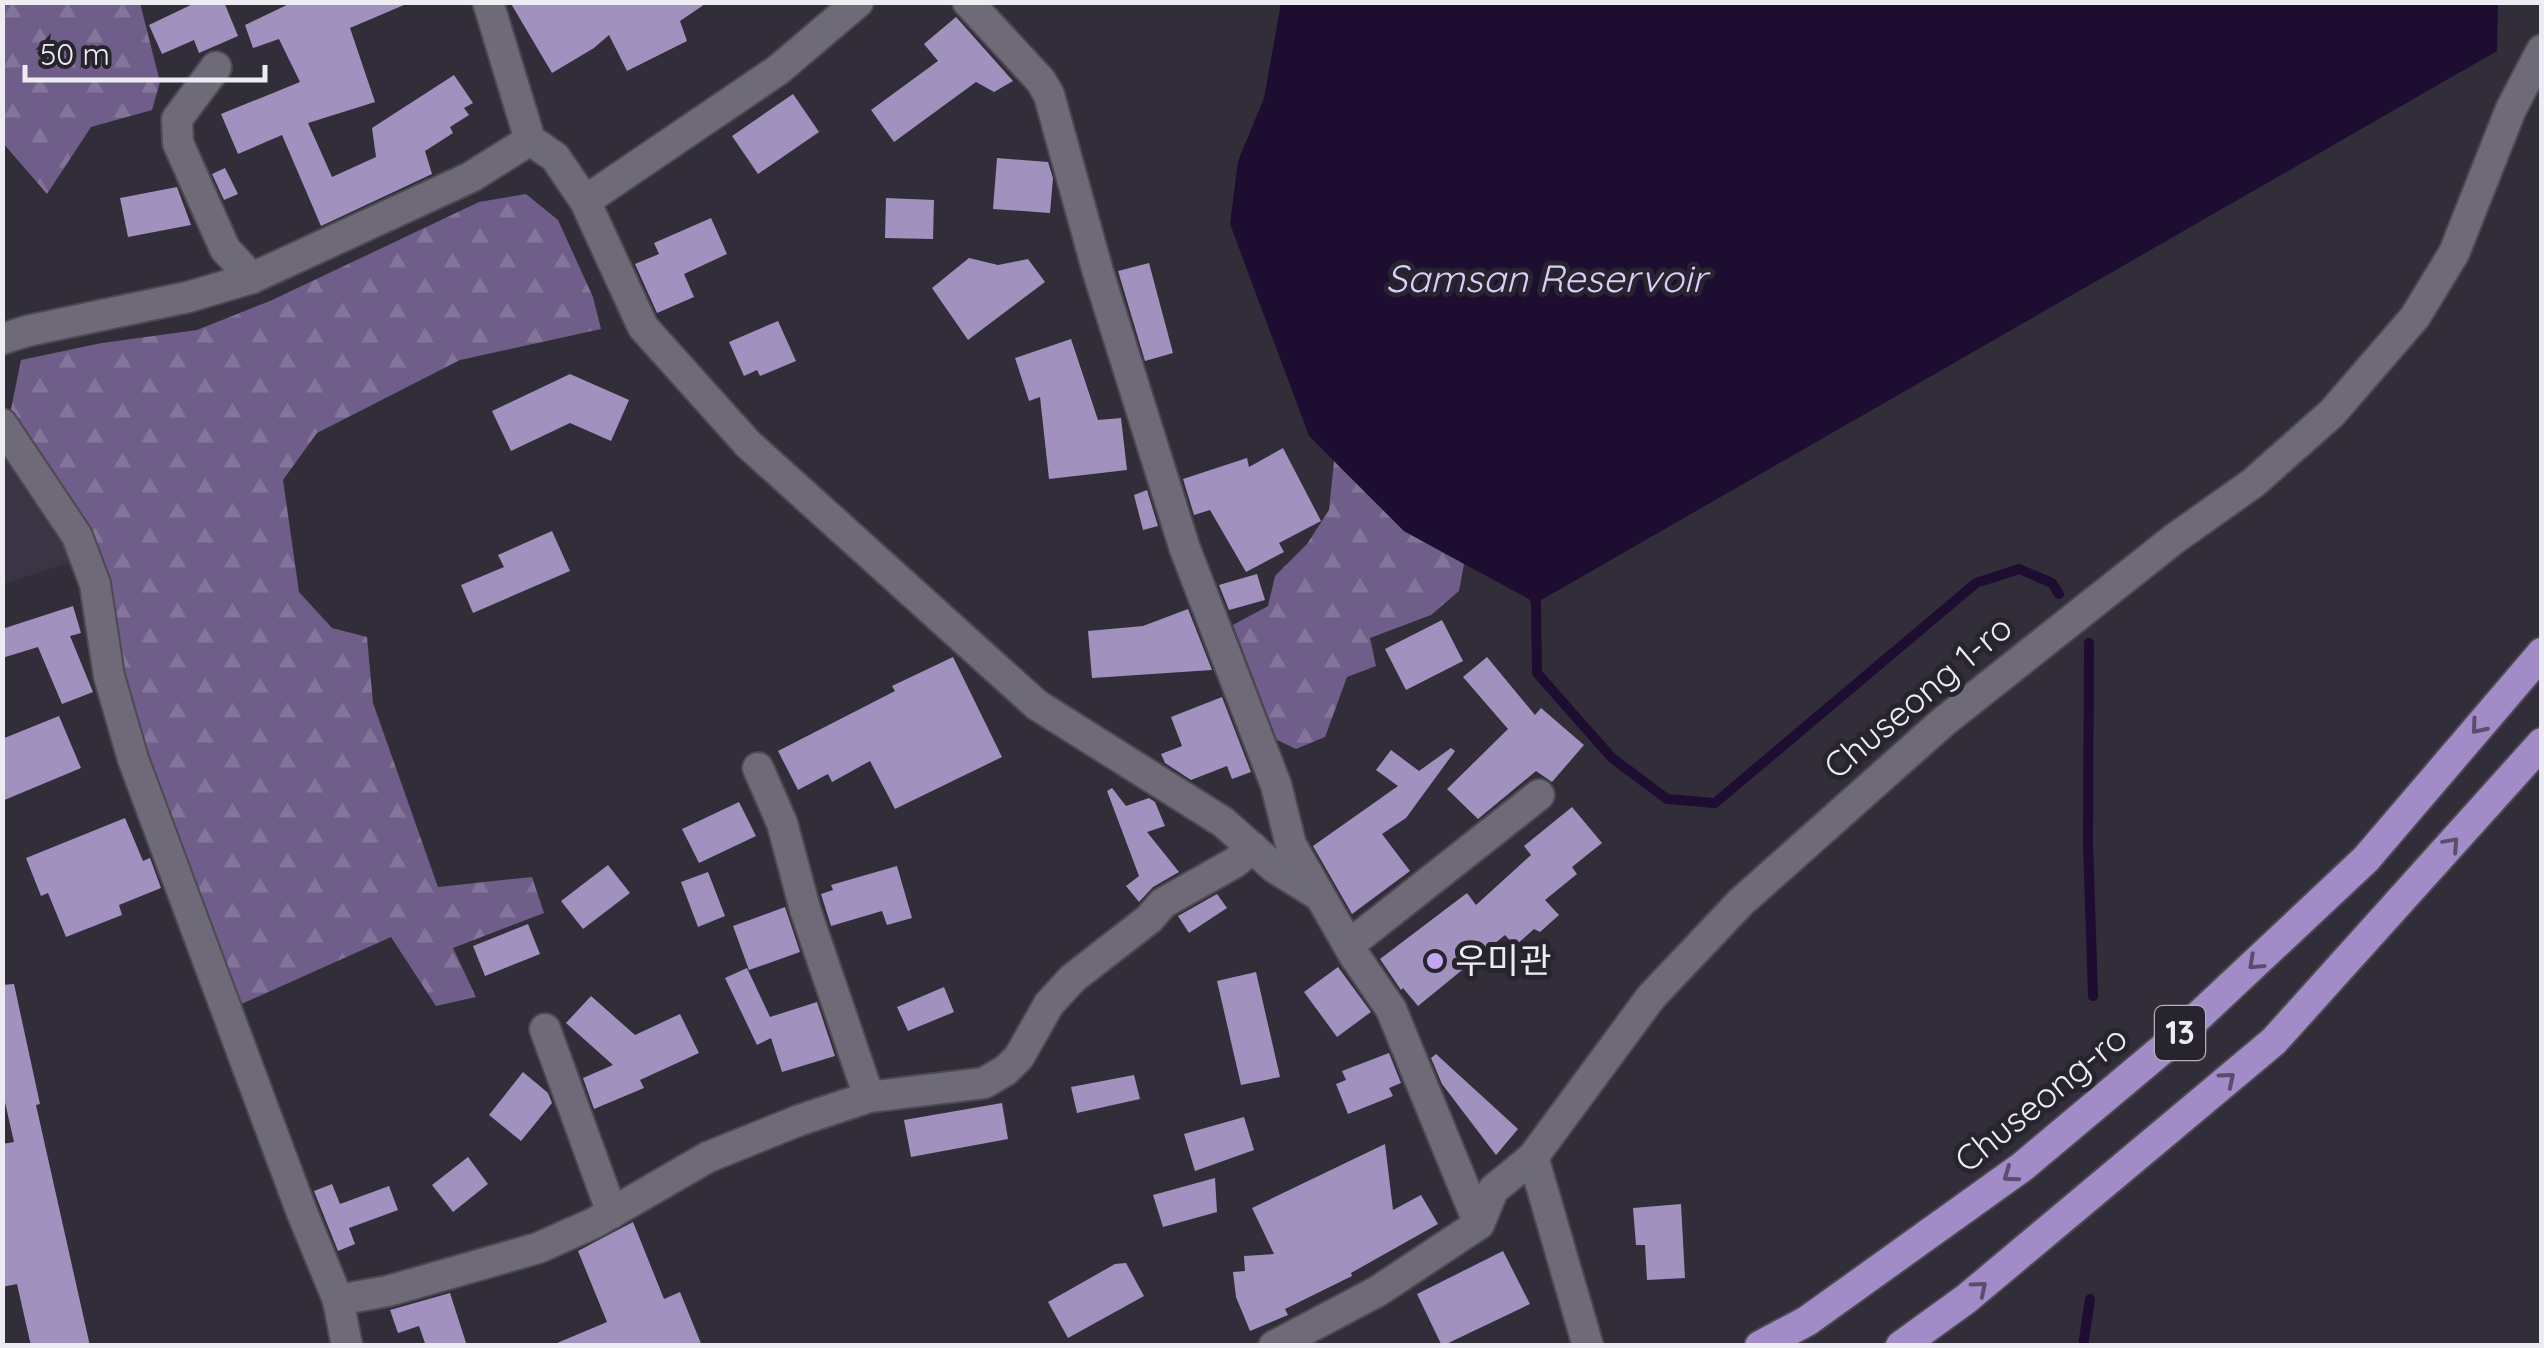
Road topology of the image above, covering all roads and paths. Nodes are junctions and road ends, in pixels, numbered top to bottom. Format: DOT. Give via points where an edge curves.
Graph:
graph roads {
  1 [pos="488,2"];
  2 [pos="968,2"];
  3 [pos="838,8"];
  4 [pos="2542,50"];
  5 [pos="216,67"];
  6 [pos="530,140"];
  7 [pos="585,201"];
  8 [pos="252,278"];
  9 [pos="2,339"];
  10 [pos="2,424"];
  11 [pos="2542,652"];
  12 [pos="2542,743"];
  13 [pos="758,768"];
  14 [pos="1539,795"];
  15 [pos="1253,848"];
  16 [pos="1322,897"];
  17 [pos="1349,945"];
  18 [pos="545,1028"];
  19 [pos="869,1097"];
  20 [pos="1534,1157"];
  21 [pos="612,1214"];
  22 [pos="1479,1224"];
  23 [pos="338,1300"];
  24 [pos="346,1346"];
  25 [pos="1274,1346"];
  26 [pos="1588,1346"];
  27 [pos="1760,1346"];
  28 [pos="1901,1346"];
  1 -- 6 [label="street"];
  2 -- 16 [label="street" via="1049,95 1185,550 1276,785 1291,845"];
  3 -- 7 [label="street" via="778,70"];
  4 -- 20 [label="street, Chuseong 1-ro" via="2454,253 2415,317 2332,413 2252,483 1942,723 1742,902 1651,997"];
  5 -- 8 [label="street" via="177,120 178,144 225,249"];
  6 -- 7 [label="street" via="556,157"];
  6 -- 8 [label="street" via="470,177"];
  7 -- 15 [label="street" via="643,327 748,444 1037,706"];
  8 -- 9 [label="street"];
  10 -- 23 [label="street" via="77,536 95,584 109,676 133,760"];
  11 -- 27 [label="main road, Chuseong-ro / 13, one-way" via="2366,859 2171,1042 2022,1167 1807,1321"];
  28 -- 12 [label="main road, 13, one-way" via="1966,1300 2274,1041"];
  13 -- 19 [label="street"];
  14 -- 17 [label="street"];
  15 -- 16 [label="street"];
  15 -- 19 [label="street" via="1163,902 1073,978 1006,1070 984,1083"];
  16 -- 17 [label="street"];
  17 -- 22 [label="street" via="1391,1009"];
  18 -- 21 [label="street"];
  19 -- 21 [label="street" via="708,1157"];
  20 -- 22 [label="street, Chuseong 1-ro" via="1493,1190"];
  20 -- 26 [label="street"];
  21 -- 23 [label="street" via="538,1248"];
  22 -- 25 [label="street, Chuseong 1-ro" via="1378,1292"];
  23 -- 24 [label="street"];
}
